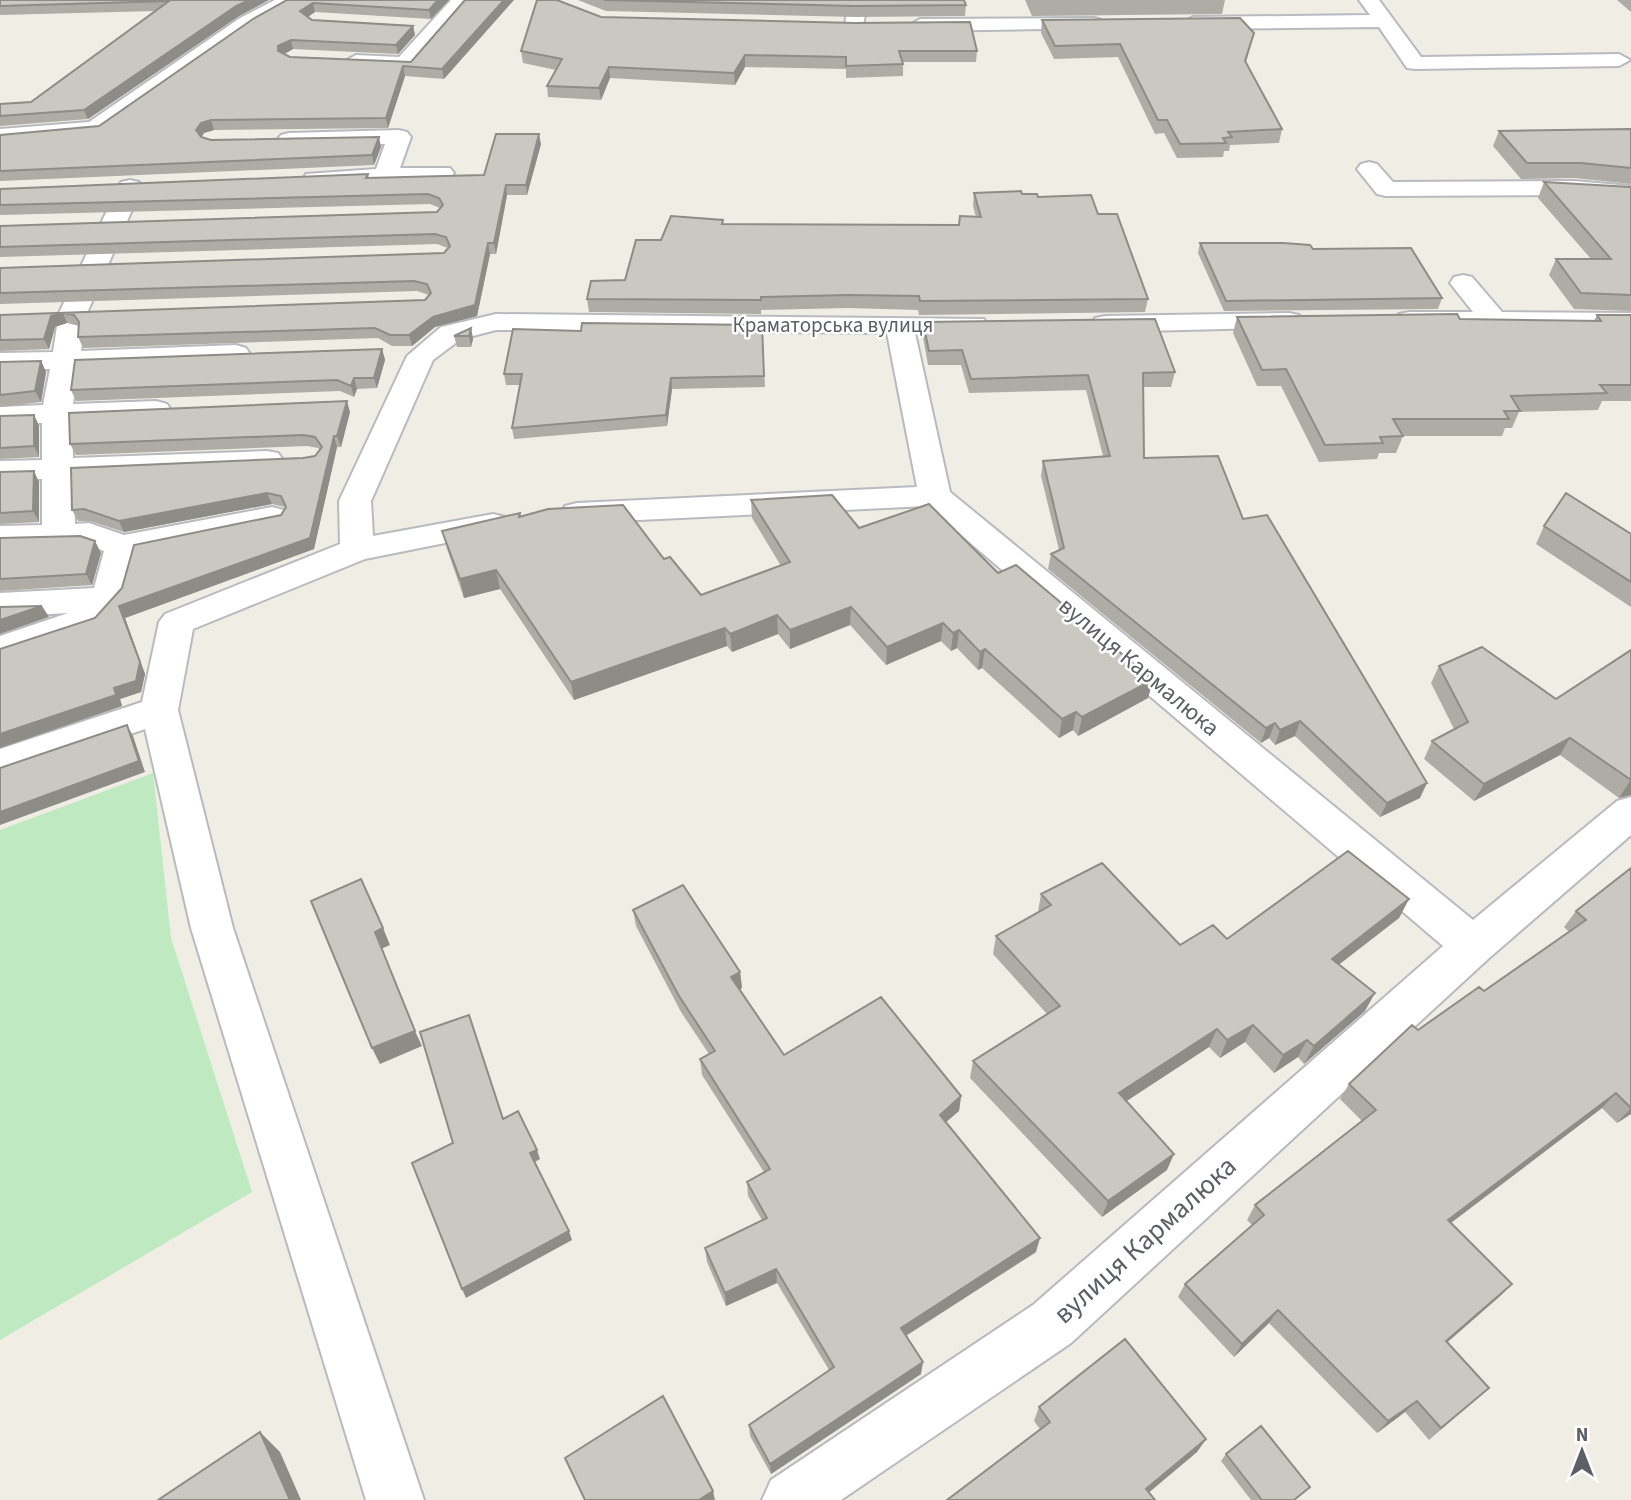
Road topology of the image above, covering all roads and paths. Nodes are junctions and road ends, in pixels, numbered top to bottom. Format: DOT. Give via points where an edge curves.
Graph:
graph roads {
  1 [pos="290,0"];
  2 [pos="462,0"];
  3 [pos="858,0"];
  4 [pos="1369,0"];
  5 [pos="1222,5"];
  6 [pos="1385,21"];
  7 [pos="1169,23"];
  8 [pos="1251,23"];
  9 [pos="1114,24"];
  10 [pos="410,26"];
  11 [pos="438,28"];
  12 [pos="331,60"];
  13 [pos="1619,61"];
  14 [pos="0,136"];
  15 [pos="265,140"];
  16 [pos="1369,169"];
  17 [pos="442,173"];
  18 [pos="386,175"];
  19 [pos="291,180"];
  20 [pos="130,187"];
  21 [pos="1631,193"];
  22 [pos="1463,283"];
  23 [pos="1493,319"];
  24 [pos="1382,320"];
  25 [pos="1313,321"];
  26 [pos="1631,321"];
  27 [pos="1079,324"];
  28 [pos="996,325"];
  29 [pos="900,326"];
  30 [pos="269,353"];
  31 [pos="63,360"];
  32 [pos="0,362"];
  33 [pos="178,409"];
  34 [pos="57,414"];
  35 [pos="0,416"];
  36 [pos="293,459"];
  37 [pos="57,469"];
  38 [pos="0,471"];
  39 [pos="935,496"];
  40 [pos="272,517"];
  41 [pos="59,534"];
  42 [pos="0,537"];
  43 [pos="122,546"];
  44 [pos="357,550"];
  45 [pos="108,599"];
  46 [pos="0,605"];
  47 [pos="0,649"];
  48 [pos="159,710"];
  49 [pos="0,764"];
  50 [pos="1631,812"];
  51 [pos="1472,946"];
  52 [pos="395,1500"];
  53 [pos="791,1500"];
  1 -- 14 [label="street" via="247,22 95,128"];
  2 -- 11 [label="street"];
  3 -- 9 [label="street" via="848,26"];
  4 -- 6 [label="street"];
  5 -- 8 [label="street"];
  6 -- 8 [label="street"];
  6 -- 13 [label="street" via="1415,63"];
  7 -- 8 [label="street"];
  10 -- 11 [label="street"];
  11 -- 12 [label="street" via="405,64"];
  15 -- 18 [label="street" via="399,137"];
  16 -- 21 [label="street" via="1386,189 1574,188"];
  17 -- 18 [label="street"];
  18 -- 19 [label="street"];
  20 -- 31 [label="street" via="74,313"];
  22 -- 23 [label="street"];
  23 -- 24 [label="street"];
  23 -- 26 [label="street"];
  25 -- 27 [label="street"];
  28 -- 29 [label="street, Краматорська вулиця"];
  29 -- 39 [label="street"];
  29 -- 44 [label="street, Краматорська вулиця" via="496,322 451,333 421,356 355,501"];
  30 -- 31 [label="street"];
  31 -- 32 [label="street"];
  31 -- 34 [label="street"];
  33 -- 34 [label="street"];
  34 -- 35 [label="street"];
  34 -- 37 [label="street"];
  36 -- 37 [label="street"];
  37 -- 38 [label="street"];
  37 -- 41 [label="street"];
  39 -- 44 [label="street" via="534,516"];
  39 -- 51 [label="street, вулиця Кармалюка"];
  40 -- 43 [label="street"];
  41 -- 42 [label="street"];
  41 -- 43 [label="street" via="89,534"];
  43 -- 45 [label="street"];
  44 -- 48 [label="street" via="177,622"];
  45 -- 46 [label="street"];
  45 -- 47 [label="street" via="87,619"];
  48 -- 49 [label="street"];
  48 -- 52 [label="street" via="212,928"];
  50 -- 51 [label="street, вулиця Кармалюка"];
  51 -- 53 [label="street, вулиця Кармалюка" via="1052,1324"];
}
